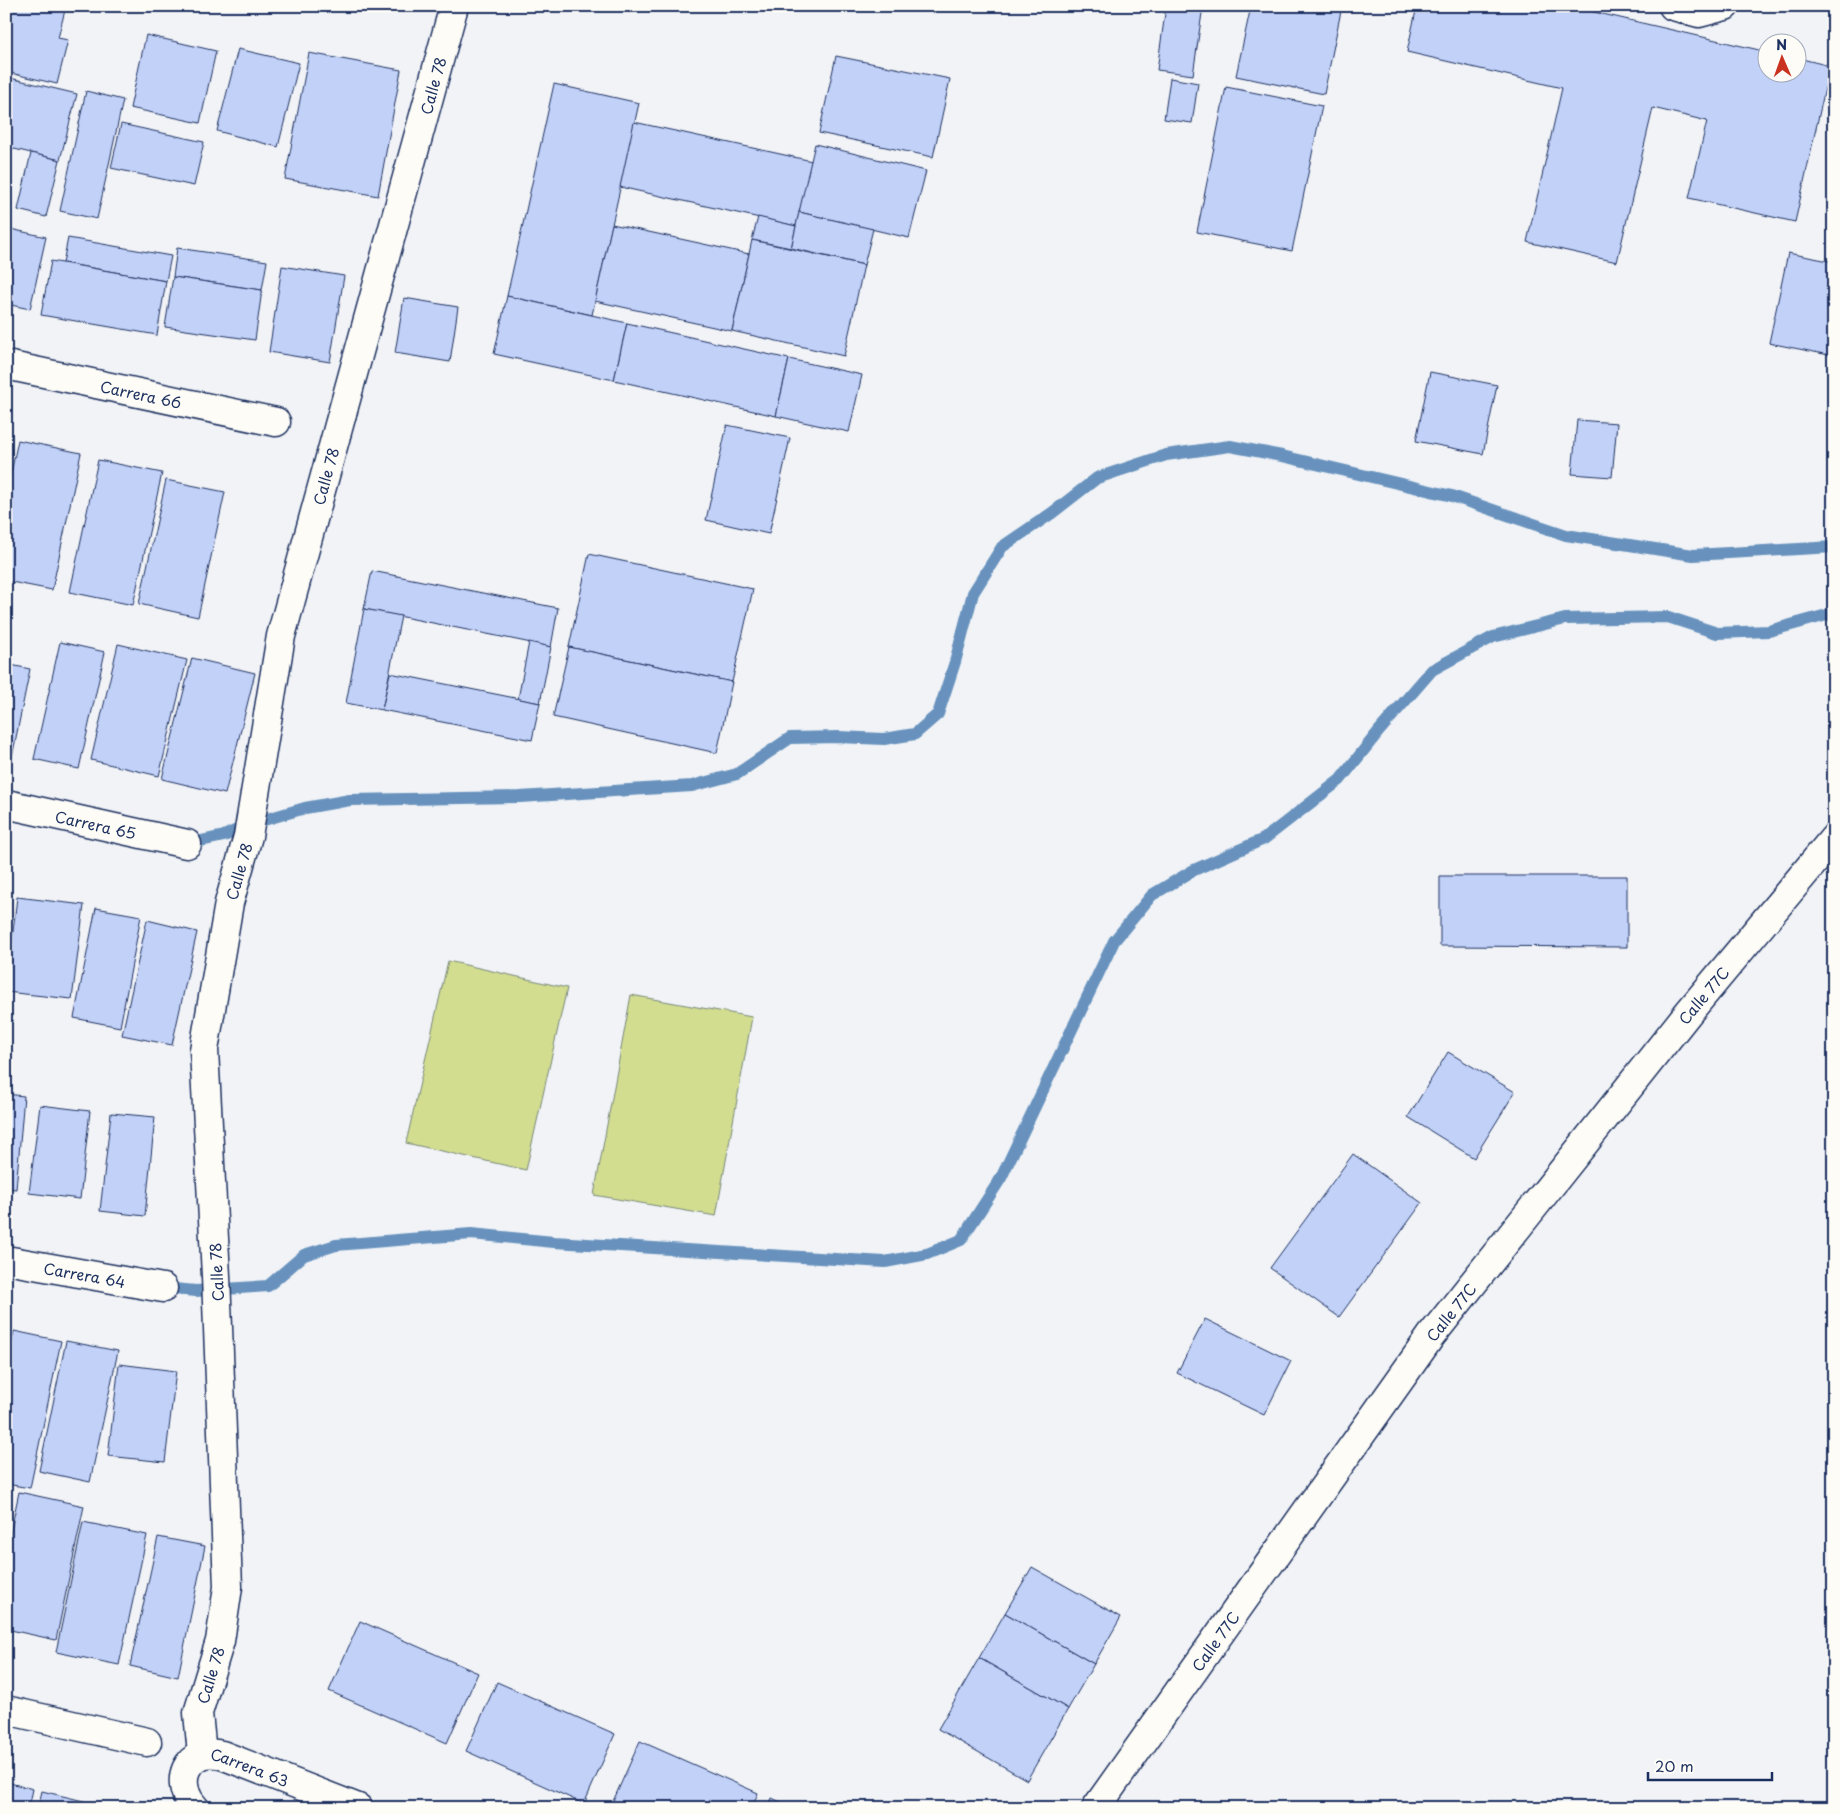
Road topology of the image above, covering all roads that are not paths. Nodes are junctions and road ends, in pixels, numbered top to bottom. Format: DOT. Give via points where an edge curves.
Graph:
graph roads {
  1 [pos="454,6"];
  2 [pos="1673,6"];
  3 [pos="1725,6"];
  4 [pos="6,365"];
  5 [pos="276,422"];
  6 [pos="6,804"];
  7 [pos="1834,838"];
  8 [pos="187,844"];
  9 [pos="6,1260"];
  10 [pos="163,1288"];
  11 [pos="6,1710"];
  12 [pos="147,1742"];
  13 [pos="202,1754"];
  14 [pos="195,1808"];
  15 [pos="358,1808"];
  16 [pos="1096,1808"];
  1 -- 13 [label="street, Calle 78" via="281,636 248,836 229,903 204,1050 228,1587 220,1641 198,1713"];
  2 -- 3 [label="street" via="1699,12"];
  4 -- 5 [label="street, Carrera 66"];
  6 -- 8 [label="street, Carrera 65"];
  7 -- 16 [label="street, Calle 77C" via="1688,1013 1431,1336"];
  9 -- 10 [label="street, Carrera 64"];
  11 -- 12 [label="street"];
  13 -- 14 [label="street, Carrera 63" via="193,1758 184,1776 186,1796"];
  13 -- 15 [label="street, Carrera 63" via="222,1754"];
}
